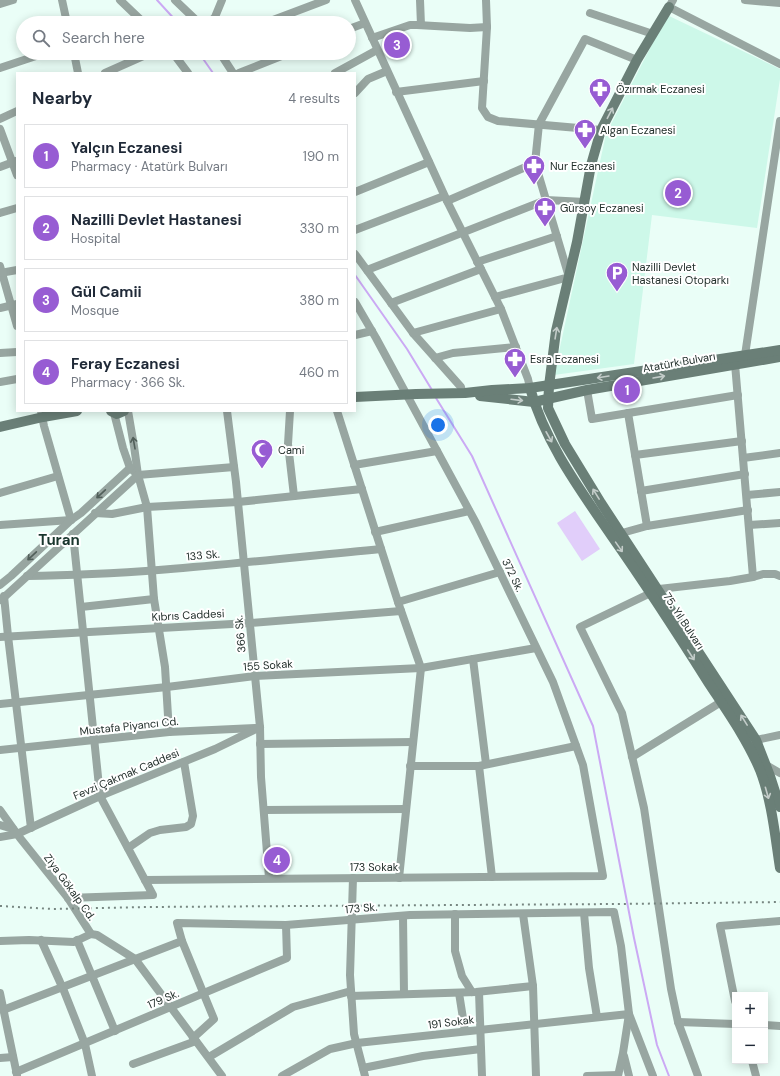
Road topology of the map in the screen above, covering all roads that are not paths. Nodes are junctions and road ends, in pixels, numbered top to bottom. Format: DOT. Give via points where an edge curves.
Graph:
graph roads {
  1 [pos="13,0"];
  2 [pos="62,0"];
  3 [pos="120,0"];
  4 [pos="175,0"];
  5 [pos="222,0"];
  6 [pos="326,0"];
  7 [pos="354,0"];
  8 [pos="420,0"];
  9 [pos="486,0"];
  10 [pos="745,0"];
  11 [pos="671,3"];
  12 [pos="780,3"];
  13 [pos="0,4"];
  14 [pos="590,13"];
  15 [pos="65,16"];
  16 [pos="137,16"];
  17 [pos="192,16"];
  18 [pos="215,16"];
  19 [pos="284,16"];
  20 [pos="365,23"];
  21 [pos="419,25"];
  22 [pos="356,26"];
  23 [pos="487,28"];
  24 [pos="653,34"];
  25 [pos="372,38"];
  26 [pos="377,50"];
  27 [pos="24,60"];
  28 [pos="75,60"];
  29 [pos="134,60"];
  30 [pos="178,60"];
  31 [pos="225,60"];
  32 [pos="272,60"];
  33 [pos="637,60"];
  34 [pos="780,64"];
  35 [pos="0,68"];
  36 [pos="387,71"];
  37 [pos="78,72"];
  38 [pos="107,72"];
  39 [pos="187,72"];
  40 [pos="232,72"];
  41 [pos="242,72"];
  42 [pos="337,72"];
  43 [pos="484,81"];
  44 [pos="356,92"];
  45 [pos="396,92"];
  46 [pos="16,111"];
  47 [pos="0,119"];
  48 [pos="780,120"];
  49 [pos="539,124"];
  50 [pos="0,129"];
  51 [pos="601,130"];
  52 [pos="15,161"];
  53 [pos="429,162"];
  54 [pos="535,163"];
  55 [pos="0,167"];
  56 [pos="356,192"];
  57 [pos="446,199"];
  58 [pos="546,200"];
  59 [pos="584,202"];
  60 [pos="16,208"];
  61 [pos="0,213"];
  62 [pos="356,230"];
  63 [pos="463,233"];
  64 [pos="556,236"];
  65 [pos="356,255"];
  66 [pos="479,265"];
  67 [pos="1,270"];
  68 [pos="16,270"];
  69 [pos="367,270"];
  70 [pos="569,277"];
  71 [pos="495,298"];
  72 [pos="391,303"];
  73 [pos="356,304"];
  74 [pos="14,305"];
  75 [pos="0,308"];
  76 [pos="501,310"];
  77 [pos="16,319"];
  78 [pos="372,331"];
  79 [pos="413,333"];
  80 [pos="356,335"];
  81 [pos="516,347"];
  82 [pos="780,350"];
  83 [pos="16,352"];
  84 [pos="0,353"];
  85 [pos="745,356"];
  86 [pos="780,357"];
  87 [pos="435,358"];
  88 [pos="735,364"];
  89 [pos="16,379"];
  90 [pos="0,382"];
  91 [pos="549,386"];
  92 [pos="530,388"];
  93 [pos="587,390"];
  94 [pos="462,393"];
  95 [pos="412,394"];
  96 [pos="738,395"];
  97 [pos="356,397"];
  98 [pos="548,400"];
  99 [pos="534,402"];
  100 [pos="65,412"];
  101 [pos="112,412"];
  102 [pos="122,412"];
  103 [pos="128,412"];
  104 [pos="227,412"];
  105 [pos="290,412"];
  106 [pos="337,412"];
  107 [pos="628,413"];
  108 [pos="42,414"];
  109 [pos="0,426"];
  110 [pos="742,441"];
  111 [pos="437,451"];
  112 [pos="780,453"];
  113 [pos="635,455"];
  114 [pos="743,458"];
  115 [pos="354,465"];
  116 [pos="234,467"];
  117 [pos="130,468"];
  118 [pos="745,474"];
  119 [pos="138,475"];
  120 [pos="58,476"];
  121 [pos="362,489"];
  122 [pos="641,491"];
  123 [pos="780,492"];
  124 [pos="0,493"];
  125 [pos="747,495"];
  126 [pos="294,496"];
  127 [pos="238,502"];
  128 [pos="147,507"];
  129 [pos="748,510"];
  130 [pos="469,511"];
  131 [pos="96,513"];
  132 [pos="71,520"];
  133 [pos="780,522"];
  134 [pos="0,525"];
  135 [pos="750,525"];
  136 [pos="647,526"];
  137 [pos="375,532"];
  138 [pos="622,533"];
  139 [pos="73,534"];
  140 [pos="381,548"];
  141 [pos="244,562"];
  142 [pos="152,570"];
  143 [pos="500,572"];
  144 [pos="27,576"];
  145 [pos="77,576"];
  146 [pos="780,576"];
  147 [pos="753,578"];
  148 [pos="0,582"];
  149 [pos="655,591"];
  150 [pos="2,598"];
  151 [pos="154,599"];
  152 [pos="398,602"];
  153 [pos="81,607"];
  154 [pos="401,611"];
  155 [pos="250,622"];
  156 [pos="159,628"];
  157 [pos="84,632"];
  158 [pos="4,636"];
  159 [pos="536,648"];
  160 [pos="473,659"];
  161 [pos="421,668"];
  162 [pos="255,676"];
  163 [pos="167,687"];
  164 [pos="90,694"];
  165 [pos="16,702"];
  166 [pos="721,702"];
  167 [pos="0,704"];
  168 [pos="260,727"];
  169 [pos="170,732"];
  170 [pos="780,735"];
  171 [pos="94,740"];
  172 [pos="756,740"];
  173 [pos="413,742"];
  174 [pos="260,744"];
  175 [pos="576,746"];
  176 [pos="22,748"];
  177 [pos="0,750"];
  178 [pos="632,757"];
  179 [pos="184,762"];
  180 [pos="482,765"];
  181 [pos="766,765"];
  182 [pos="410,766"];
  183 [pos="780,773"];
  184 [pos="100,796"];
  185 [pos="780,807"];
  186 [pos="0,810"];
  187 [pos="264,810"];
  188 [pos="406,810"];
  189 [pos="0,825"];
  190 [pos="31,828"];
  191 [pos="15,832"];
  192 [pos="0,837"];
  193 [pos="128,848"];
  194 [pos="780,868"];
  195 [pos="603,876"];
  196 [pos="492,877"];
  197 [pos="269,878"];
  198 [pos="353,878"];
  199 [pos="398,878"];
  200 [pos="145,880"];
  201 [pos="68,898"];
  202 [pos="584,913"];
  203 [pos="455,914"];
  204 [pos="523,914"];
  205 [pos="403,916"];
  206 [pos="352,920"];
  207 [pos="780,920"];
  208 [pos="286,925"];
  209 [pos="91,934"];
  210 [pos="41,940"];
  211 [pos="77,940"];
  212 [pos="182,940"];
  213 [pos="0,941"];
  214 [pos="135,959"];
  215 [pos="92,976"];
  216 [pos="534,986"];
  217 [pos="62,988"];
  218 [pos="459,992"];
  219 [pos="476,992"];
  220 [pos="733,992"];
  221 [pos="0,993"];
  222 [pos="204,994"];
  223 [pos="351,994"];
  224 [pos="404,994"];
  225 [pos="171,1007"];
  226 [pos="3,1010"];
  227 [pos="629,1014"];
  228 [pos="597,1017"];
  229 [pos="678,1022"];
  230 [pos="535,1024"];
  231 [pos="732,1024"];
  232 [pos="768,1025"];
  233 [pos="780,1026"];
  234 [pos="481,1029"];
  235 [pos="4,1030"];
  236 [pos="115,1031"];
  237 [pos="465,1031"];
  238 [pos="194,1039"];
  239 [pos="357,1043"];
  240 [pos="85,1044"];
  241 [pos="481,1049"];
  242 [pos="623,1053"];
  243 [pos="13,1057"];
  244 [pos="209,1057"];
  245 [pos="0,1058"];
  246 [pos="132,1064"];
  247 [pos="753,1064"];
  248 [pos="363,1068"];
  249 [pos="17,1074"];
  250 [pos="92,1076"];
  251 [pos="222,1076"];
  252 [pos="282,1076"];
  253 [pos="365,1076"];
  254 [pos="482,1076"];
  255 [pos="536,1076"];
  256 [pos="587,1076"];
  257 [pos="618,1076"];
  258 [pos="629,1076"];
  259 [pos="653,1076"];
  260 [pos="698,1076"];
  261 [pos="756,1076"];
  1 -- 13 [label="street"];
  2 -- 15 [label="street"];
  3 -- 16 [label="street"];
  4 -- 17 [label="street"];
  5 -- 18 [label="street"];
  6 -- 19 [label="street"];
  7 -- 20 [label="street"];
  8 -- 21 [label="street"];
  9 -- 23 [label="street"];
  10 -- 12 [label="street"];
  11 -- 24 [label="main road, 75. Yıl Bulvarı"];
  11 -- 34 [label="street"];
  14 -- 24 [label="street"];
  20 -- 22 [label="street"];
  20 -- 25 [label="street"];
  21 -- 23 [label="street"];
  21 -- 25 [label="street" via="410,25"];
  23 -- 43 [label="street"];
  24 -- 33 [label="main road, 75. Yıl Bulvarı"];
  25 -- 26 [label="street"];
  26 -- 36 [label="street"];
  26 -- 42 [label="street"];
  27 -- 35 [label="street"];
  28 -- 37 [label="street"];
  29 -- 38 [label="street"];
  30 -- 39 [label="street"];
  31 -- 40 [label="street"];
  32 -- 41 [label="street"];
  33 -- 49 [label="street" via="585,39"];
  51 -- 33 [label="main road, 75. Yıl Bulvarı, one-way"];
  36 -- 44 [label="street" via="368,79"];
  36 -- 45 [label="street"];
  43 -- 45 [label="street"];
  43 -- 49 [label="street" via="482,108 488,117 498,121"];
  45 -- 53 [label="street"];
  46 -- 47 [label="street"];
  48 -- 85 [label="street"];
  49 -- 51 [label="street"];
  49 -- 54 [label="street"];
  50 -- 52 [label="street"];
  51 -- 59 [label="main road, 75. Yıl Bulvarı"];
  52 -- 55 [label="street"];
  53 -- 56 [label="street"];
  53 -- 57 [label="street"];
  54 -- 57 [label="street"];
  54 -- 58 [label="street"];
  57 -- 62 [label="street"];
  57 -- 63 [label="street"];
  58 -- 59 [label="street"];
  58 -- 63 [label="street"];
  58 -- 64 [label="street"];
  59 -- 70 [label="main road, 75. Yıl Bulvarı"];
  60 -- 61 [label="street"];
  63 -- 66 [label="street"];
  63 -- 69 [label="street"];
  64 -- 66 [label="street"];
  64 -- 70 [label="street"];
  65 -- 69 [label="street"];
  66 -- 71 [label="street"];
  66 -- 72 [label="street"];
  67 -- 68 [label="street"];
  67 -- 74 [label="street"];
  69 -- 72 [label="street"];
  70 -- 71 [label="street"];
  91 -- 70 [label="main road, 75. Yıl Bulvarı, one-way" via="556,331"];
  71 -- 76 [label="street"];
  72 -- 79 [label="street"];
  73 -- 78 [label="street, 372 Sk."];
  74 -- 75 [label="street"];
  74 -- 77 [label="street"];
  76 -- 79 [label="street"];
  76 -- 81 [label="street"];
  78 -- 80 [label="street"];
  78 -- 95 [label="street, 372 Sk."];
  79 -- 87 [label="street"];
  81 -- 87 [label="street" via="454,353"];
  81 -- 92 [label="street"];
  82 -- 85 [label="main road, Atatürk Bulvarı"];
  83 -- 84 [label="street"];
  85 -- 91 [label="main road, Atatürk Bulvarı, one-way"];
  86 -- 88 [label="main road, Atatürk Bulvarı"];
  87 -- 94 [label="street" via="461,387"];
  93 -- 88 [label="main road, Atatürk Bulvarı, one-way"];
  88 -- 96 [label="street"];
  89 -- 90 [label="street"];
  91 -- 92 [label="main road, Atatürk Bulvarı"];
  91 -- 98 [label="main road, 75. Yıl Bulvarı"];
  92 -- 94 [label="main road, Atatürk Bulvarı"];
  92 -- 99 [label="main road, 75. Yıl Bulvarı"];
  93 -- 98 [label="main road, Atatürk Bulvarı"];
  93 -- 107 [label="street" via="592,419"];
  94 -- 95 [label="main road"];
  94 -- 99 [label="main road, Atatürk Bulvarı, one-way"];
  95 -- 97 [label="main road"];
  95 -- 111 [label="street, 372 Sk."];
  96 -- 107 [label="street"];
  96 -- 110 [label="street"];
  98 -- 99 [label="main road, Atatürk Bulvarı"];
  138 -- 98 [label="main road, 75. Yıl Bulvarı, one-way" via="565,444 549,412"];
  99 -- 149 [label="main road, 75. Yıl Bulvarı, one-way" via="541,423 564,464"];
  100 -- 108 [label="main road"];
  101 -- 102 [label="main road"];
  101 -- 117 [label="street"];
  119 -- 103 [label="street, one-way"];
  104 -- 116 [label="street, 366 Sk."];
  105 -- 126 [label="street" via="288,444"];
  106 -- 115 [label="street"];
  107 -- 113 [label="street"];
  108 -- 109 [label="main road"];
  108 -- 120 [label="street"];
  110 -- 113 [label="street"];
  110 -- 114 [label="street"];
  111 -- 115 [label="street"];
  111 -- 130 [label="street, 372 Sk."];
  112 -- 114 [label="street"];
  113 -- 122 [label="street"];
  114 -- 118 [label="street"];
  115 -- 121 [label="street"];
  116 -- 119 [label="street"];
  116 -- 127 [label="street, 366 Sk."];
  117 -- 119 [label="street"];
  117 -- 132 [label="street, one-way"];
  118 -- 122 [label="street"];
  118 -- 125 [label="street"];
  119 -- 128 [label="street"];
  119 -- 131 [label="street"];
  120 -- 124 [label="street"];
  120 -- 132 [label="street"];
  121 -- 126 [label="street"];
  121 -- 137 [label="street"];
  122 -- 136 [label="street"];
  123 -- 125 [label="street"];
  125 -- 129 [label="street"];
  126 -- 127 [label="street"];
  127 -- 128 [label="street"];
  127 -- 141 [label="street, 366 Sk."];
  128 -- 131 [label="street" via="112,514"];
  128 -- 142 [label="street"];
  129 -- 135 [label="street"];
  129 -- 136 [label="street"];
  130 -- 137 [label="street"];
  130 -- 143 [label="street, 372 Sk."];
  131 -- 139 [label="street"];
  132 -- 134 [label="street"];
  132 -- 148 [label="street, one-way" via="11,576"];
  133 -- 135 [label="street"];
  135 -- 147 [label="street"];
  136 -- 138 [label="street"];
  137 -- 140 [label="street"];
  138 -- 149 [label="main road, 75. Yıl Bulvarı"];
  139 -- 144 [label="street"];
  139 -- 145 [label="street"];
  140 -- 141 [label="street, 133 Sk."];
  140 -- 152 [label="street"];
  141 -- 142 [label="street, 133 Sk."];
  141 -- 155 [label="street, 366 Sk."];
  142 -- 145 [label="street, 133 Sk."];
  142 -- 151 [label="street"];
  143 -- 152 [label="street"];
  143 -- 159 [label="street, 372 Sk."];
  144 -- 145 [label="street, 133 Sk."];
  144 -- 150 [label="street"];
  145 -- 153 [label="street"];
  146 -- 147 [label="street" via="763,574"];
  147 -- 149 [label="street"];
  149 -- 166 [label="main road, 75. Yıl Bulvarı, one-way"];
  172 -- 149 [label="main road, 75. Yıl Bulvarı, one-way"];
  149 -- 178 [label="street" via="580,627 622,713"];
  150 -- 158 [label="street"];
  151 -- 153 [label="street"];
  151 -- 156 [label="street"];
  152 -- 154 [label="street"];
  153 -- 157 [label="street"];
  154 -- 155 [label="street, Kıbrıs Caddesi"];
  154 -- 161 [label="street"];
  155 -- 156 [label="street, Kıbrıs Caddesi"];
  155 -- 162 [label="street, 366 Sk."];
  156 -- 157 [label="street, Kıbrıs Caddesi"];
  156 -- 163 [label="street"];
  157 -- 158 [label="street, Kıbrıs Caddesi"];
  157 -- 164 [label="street"];
  158 -- 165 [label="street"];
  159 -- 160 [label="street, 155 Sokak"];
  159 -- 175 [label="street, 372 Sk." via="553,682"];
  160 -- 161 [label="street, 155 Sokak"];
  160 -- 180 [label="street"];
  161 -- 162 [label="street, 155 Sokak"];
  161 -- 173 [label="street"];
  162 -- 163 [label="street, 155 Sokak"];
  162 -- 168 [label="street, 366 Sk."];
  163 -- 164 [label="street, 155 Sokak"];
  163 -- 169 [label="street"];
  164 -- 165 [label="street, 155 Sokak"];
  164 -- 171 [label="street"];
  165 -- 167 [label="street, 155 Sokak"];
  165 -- 176 [label="street"];
  166 -- 178 [label="street"];
  166 -- 194 [label="main road, 75. Yıl Bulvarı, one-way" via="746,740 760,771 771,808"];
  168 -- 169 [label="street, Mustafa Piyancı Cd."];
  168 -- 174 [label="street, 366 Sk."];
  168 -- 179 [label="street, Fevzi Çakmak Caddesi"];
  169 -- 171 [label="street, Mustafa Piyancı Cd."];
  170 -- 172 [label="street"];
  171 -- 176 [label="street, Mustafa Piyancı Cd."];
  171 -- 184 [label="street"];
  172 -- 181 [label="main road, 75. Yıl Bulvarı"];
  173 -- 174 [label="street"];
  173 -- 182 [label="street"];
  174 -- 187 [label="street, 366 Sk."];
  175 -- 180 [label="street"];
  175 -- 195 [label="street, 372 Sk." via="583,765"];
  176 -- 177 [label="street, Mustafa Piyancı Cd."];
  176 -- 190 [label="street"];
  178 -- 229 [label="street" via="644,808"];
  179 -- 184 [label="street, Fevzi Çakmak Caddesi"];
  179 -- 193 [label="street" via="193,816 191,824 150,833"];
  180 -- 182 [label="street"];
  180 -- 196 [label="street"];
  181 -- 183 [label="street"];
  181 -- 185 [label="main road, 75. Yıl Bulvarı"];
  182 -- 188 [label="street"];
  184 -- 190 [label="street, Fevzi Çakmak Caddesi"];
  184 -- 193 [label="street"];
  186 -- 191 [label="street, Ziya Gökalp Cd."];
  187 -- 188 [label="street"];
  187 -- 197 [label="street, 366 Sk."];
  188 -- 199 [label="street"];
  189 -- 191 [label="street"];
  190 -- 191 [label="street, Fevzi Çakmak Caddesi"];
  191 -- 192 [label="street, Fevzi Çakmak Caddesi"];
  191 -- 201 [label="street, Ziya Gökalp Cd."];
  193 -- 200 [label="street"];
  195 -- 196 [label="street, 173 Sokak"];
  196 -- 199 [label="street, 173 Sokak"];
  197 -- 198 [label="street, 173 Sokak"];
  197 -- 200 [label="street, 173 Sokak"];
  198 -- 199 [label="street, 173 Sokak"];
  198 -- 206 [label="street"];
  200 -- 201 [label="street" via="153,895"];
  201 -- 209 [label="street, Ziya Gökalp Cd."];
  202 -- 204 [label="street, 173 Sk."];
  202 -- 227 [label="street, 173 Sk." via="614,912"];
  202 -- 228 [label="street"];
  203 -- 204 [label="street, 173 Sk."];
  203 -- 205 [label="street, 173 Sk."];
  203 -- 219 [label="street" via="455,951 462,976"];
  204 -- 216 [label="street"];
  205 -- 206 [label="street, 173 Sk."];
  205 -- 224 [label="street"];
  206 -- 208 [label="street, 173 Sk."];
  206 -- 223 [label="street"];
  207 -- 220 [label="street" via="720,926"];
  208 -- 212 [label="street, 173 Sk." via="177,923"];
  208 -- 222 [label="street, 179 Sk." via="287,958"];
  209 -- 211 [label="street"];
  209 -- 214 [label="street, Ziya Gökalp Cd." via="97,935"];
  210 -- 211 [label="street"];
  210 -- 213 [label="street"];
  210 -- 217 [label="street"];
  211 -- 215 [label="street"];
  212 -- 214 [label="street"];
  212 -- 222 [label="street"];
  214 -- 215 [label="street"];
  214 -- 225 [label="street, Ziya Gökalp Cd."];
  215 -- 217 [label="street"];
  215 -- 236 [label="street"];
  216 -- 219 [label="street"];
  216 -- 230 [label="street"];
  217 -- 226 [label="street"];
  217 -- 240 [label="street"];
  218 -- 219 [label="street"];
  218 -- 224 [label="street"];
  218 -- 237 [label="street"];
  219 -- 234 [label="street"];
  221 -- 226 [label="street"];
  222 -- 225 [label="street, 179 Sk."];
  222 -- 238 [label="street" via="214,1019"];
  223 -- 224 [label="street"];
  223 -- 239 [label="street"];
  223 -- 244 [label="street" via="293,1007"];
  225 -- 236 [label="street, 179 Sk."];
  225 -- 238 [label="street, Ziya Gökalp Cd."];
  226 -- 235 [label="street"];
  227 -- 228 [label="street, 191 Sokak"];
  227 -- 242 [label="street"];
  227 -- 259 [label="street"];
  228 -- 230 [label="street, 191 Sokak"];
  229 -- 231 [label="street"];
  229 -- 260 [label="street"];
  230 -- 234 [label="street, 191 Sokak"];
  230 -- 255 [label="street"];
  232 -- 233 [label="street"];
  234 -- 237 [label="street, 191 Sokak"];
  234 -- 241 [label="street"];
  235 -- 243 [label="street"];
  236 -- 240 [label="street, 179 Sk."];
  237 -- 239 [label="street, 191 Sokak"];
  238 -- 244 [label="street, Ziya Gökalp Cd."];
  238 -- 246 [label="street"];
  239 -- 248 [label="street"];
  239 -- 252 [label="street, 191 Sokak" via="330,1049"];
  240 -- 249 [label="street, 179 Sk."];
  240 -- 250 [label="street"];
  241 -- 248 [label="street" via="422,1056"];
  241 -- 254 [label="street"];
  242 -- 257 [label="street"];
  242 -- 258 [label="street"];
  243 -- 245 [label="street"];
  243 -- 249 [label="street"];
  244 -- 251 [label="street, Ziya Gökalp Cd."];
  247 -- 261 [label="street"];
  248 -- 253 [label="street"];
  256 -- 257 [label="street"];
}
